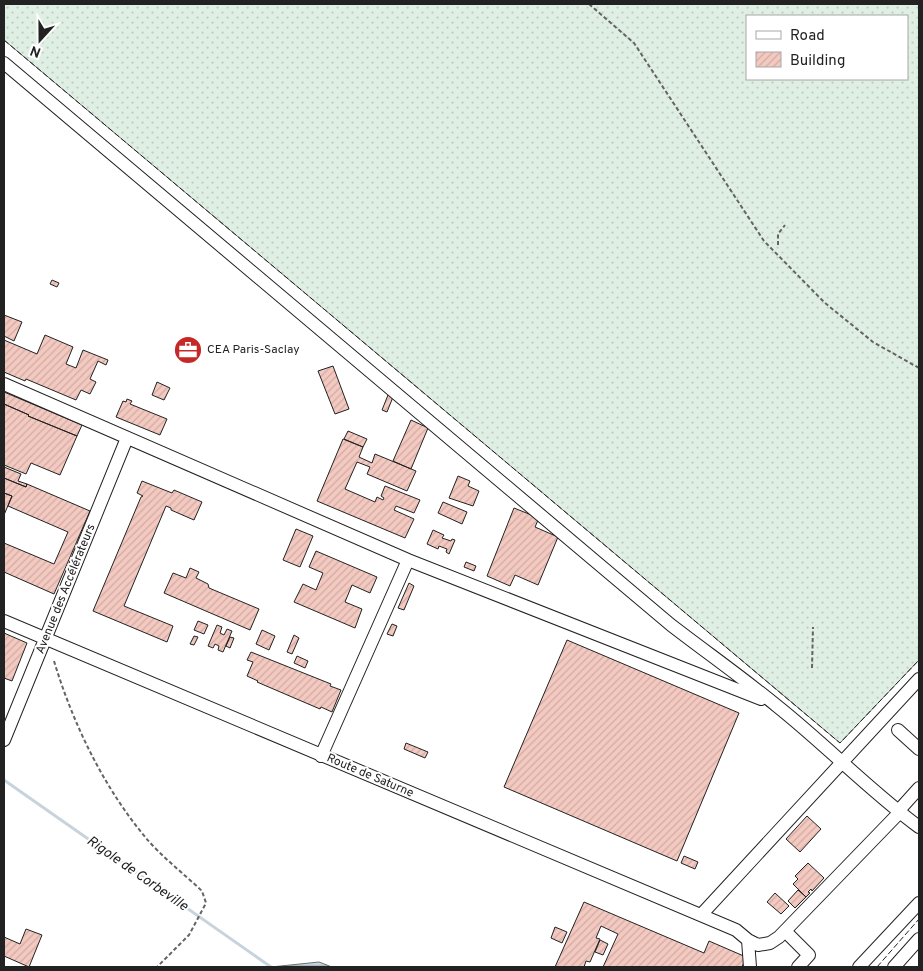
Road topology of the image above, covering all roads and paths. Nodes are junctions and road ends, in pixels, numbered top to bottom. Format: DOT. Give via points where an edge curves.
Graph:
graph roads {
  1 [pos="589,4"];
  2 [pos="4,63"];
  3 [pos="785,225"];
  4 [pos="778,245"];
  5 [pos="919,368"];
  6 [pos="4,384"];
  7 [pos="127,438"];
  8 [pos="408,560"];
  9 [pos="4,621"];
  10 [pos="813,627"];
  11 [pos="46,639"];
  12 [pos="54,661"];
  13 [pos="812,668"];
  14 [pos="919,679"];
  15 [pos="777,706"];
  16 [pos="898,730"];
  17 [pos="4,740"];
  18 [pos="919,749"];
  19 [pos="321,756"];
  20 [pos="843,762"];
  21 [pos="919,788"];
  22 [pos="900,812"];
  23 [pos="919,826"];
  24 [pos="919,903"];
  25 [pos="701,915"];
  26 [pos="785,931"];
  27 [pos="919,939"];
  28 [pos="748,940"];
  29 [pos="157,967"];
  30 [pos="750,967"];
  31 [pos="798,967"];
  32 [pos="859,967"];
  33 [pos="894,967"];
  1 -- 5 [label="path" via="634,43 764,241 825,304 873,342"];
  2 -- 15 [label="street" via="671,626"];
  3 -- 4 [label="path" via="778,234"];
  6 -- 7 [label="street"];
  7 -- 8 [label="street"];
  7 -- 11 [label="street, Avenue des Accélérateurs"];
  8 -- 15 [label="street"];
  8 -- 19 [label="street"];
  9 -- 11 [label="street, Route de Saturne"];
  10 -- 13 [label="path"];
  11 -- 17 [label="street, Avenue des Accélérateurs"];
  11 -- 19 [label="street, Route de Saturne"];
  12 -- 29 [label="path" via="75,717 123,808 147,839 202,891 206,903 189,935"];
  14 -- 20 [label="street"];
  15 -- 20 [label="street"];
  16 -- 18 [label="street"];
  19 -- 25 [label="street, Route de Saturne"];
  20 -- 22 [label="street"];
  20 -- 25 [label="street"];
  21 -- 22 [label="street"];
  22 -- 23 [label="street"];
  22 -- 26 [label="street"];
  24 -- 32 [label="street"];
  25 -- 28 [label="street, Route de Saturne" via="736,930"];
  26 -- 28 [label="street" via="770,943 758,945"];
  26 -- 31 [label="street" via="809,955"];
  27 -- 33 [label="street"];
  28 -- 30 [label="street"];
}
